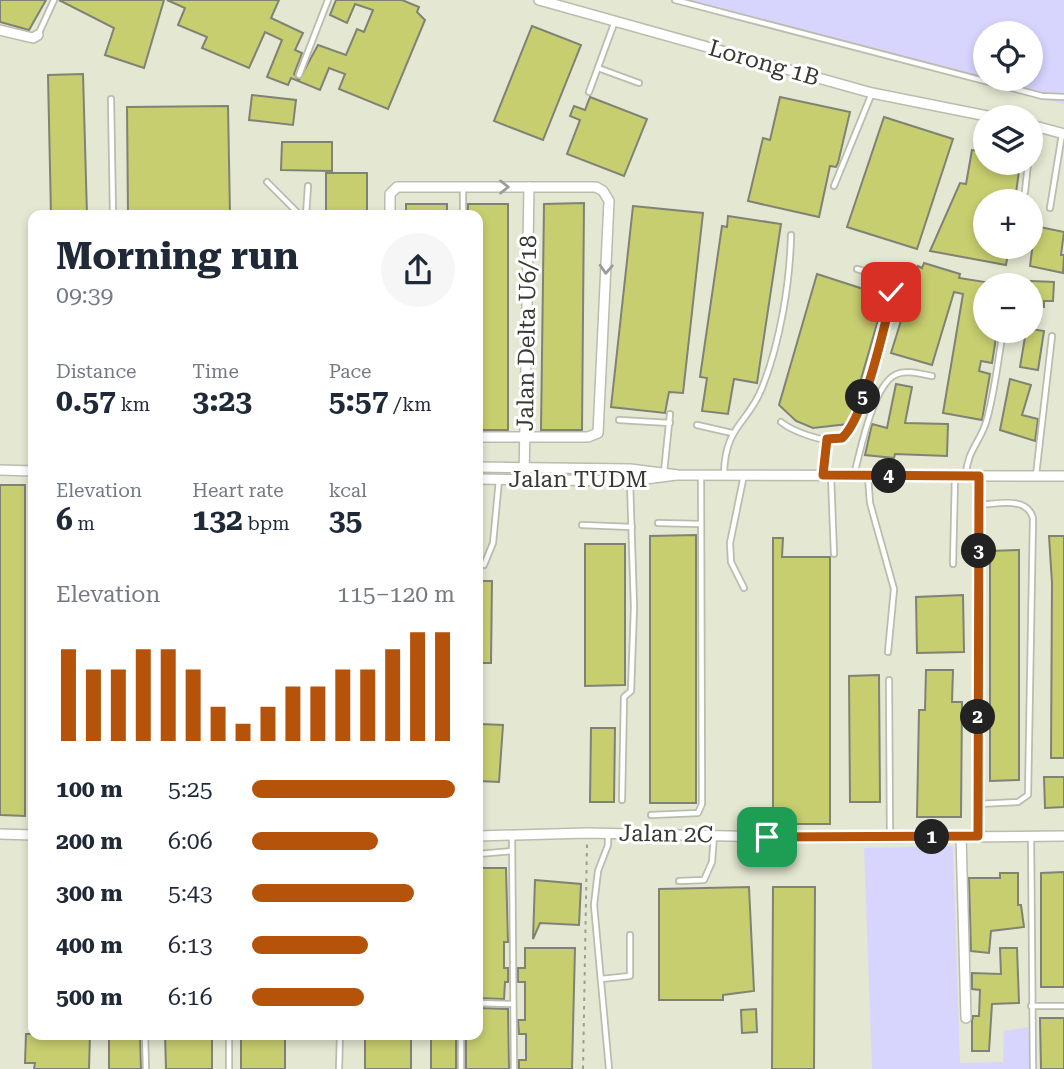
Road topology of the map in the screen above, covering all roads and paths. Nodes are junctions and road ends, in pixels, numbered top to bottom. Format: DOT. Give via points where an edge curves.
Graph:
graph roads {
  1 [pos="54,0"];
  2 [pos="328,0"];
  3 [pos="539,0"];
  4 [pos="675,0"];
  5 [pos="615,21"];
  6 [pos="0,30"];
  7 [pos="38,35"];
  8 [pos="597,68"];
  9 [pos="299,75"];
  10 [pos="639,83"];
  11 [pos="589,92"];
  12 [pos="872,93"];
  13 [pos="1064,97"];
  14 [pos="111,99"];
  15 [pos="973,113"];
  16 [pos="1043,128"];
  17 [pos="1063,133"];
  18 [pos="267,182"];
  19 [pos="308,186"];
  20 [pos="834,186"];
  21 [pos="463,187"];
  22 [pos="529,187"];
  23 [pos="1049,208"];
  24 [pos="113,210"];
  25 [pos="295,210"];
  26 [pos="306,210"];
  27 [pos="390,210"];
  28 [pos="463,210"];
  29 [pos="791,235"];
  30 [pos="857,269"];
  31 [pos="1052,336"];
  32 [pos="1001,343"];
  33 [pos="932,376"];
  34 [pos="670,414"];
  35 [pos="619,420"];
  36 [pos="780,422"];
  37 [pos="670,423"];
  38 [pos="697,425"];
  39 [pos="732,433"];
  40 [pos="483,438"];
  41 [pos="526,438"];
  42 [pos="827,439"];
  43 [pos="483,467"];
  44 [pos="525,467"];
  45 [pos="0,470"];
  46 [pos="28,471"];
  47 [pos="664,472"];
  48 [pos="678,475"];
  49 [pos="701,475"];
  50 [pos="724,475"];
  51 [pos="744,475"];
  52 [pos="827,475"];
  53 [pos="854,475"];
  54 [pos="868,476"];
  55 [pos="955,476"];
  56 [pos="965,476"];
  57 [pos="979,476"];
  58 [pos="1036,476"];
  59 [pos="1064,476"];
  60 [pos="483,479"];
  61 [pos="499,479"];
  62 [pos="524,480"];
  63 [pos="630,481"];
  64 [pos="979,505"];
  65 [pos="658,523"];
  66 [pos="701,524"];
  67 [pos="582,525"];
  68 [pos="632,527"];
  69 [pos="834,554"];
  70 [pos="953,564"];
  71 [pos="484,565"];
  72 [pos="744,588"];
  73 [pos="888,652"];
  74 [pos="889,680"];
  75 [pos="622,800"];
  76 [pos="978,804"];
  77 [pos="651,815"];
  78 [pos="587,833"];
  79 [pos="608,833"];
  80 [pos="0,834"];
  81 [pos="28,835"];
  82 [pos="512,835"];
  83 [pos="714,835"];
  84 [pos="1031,835"];
  85 [pos="483,836"];
  86 [pos="961,836"];
  87 [pos="978,836"];
  88 [pos="1064,836"];
  89 [pos="890,837"];
  90 [pos="512,852"];
  91 [pos="483,854"];
  92 [pos="679,881"];
  93 [pos="630,934"];
  94 [pos="601,979"];
  95 [pos="483,1003"];
  96 [pos="513,1004"];
  97 [pos="1031,1006"];
  98 [pos="1064,1006"];
  99 [pos="966,1018"];
  100 [pos="145,1040"];
  101 [pos="229,1040"];
  102 [pos="340,1040"];
  103 [pos="461,1040"];
  104 [pos="146,1069"];
  105 [pos="229,1069"];
  106 [pos="340,1069"];
  107 [pos="461,1069"];
  108 [pos="514,1069"];
  109 [pos="583,1069"];
  110 [pos="609,1069"];
  111 [pos="1033,1069"];
  1 -- 7 [label="lane"];
  2 -- 9 [label="lane"];
  3 -- 5 [label="street, Lorong 1B"];
  4 -- 13 [label="lane" via="1042,96"];
  5 -- 8 [label="lane"];
  5 -- 12 [label="street, Lorong 1B"];
  6 -- 7 [label="street" via="33,38"];
  8 -- 10 [label="lane"];
  8 -- 11 [label="lane"];
  12 -- 15 [label="street, Lorong 1B"];
  12 -- 20 [label="lane"];
  14 -- 24 [label="lane"];
  16 -- 17 [label="street"];
  17 -- 23 [label="lane"];
  18 -- 25 [label="lane"];
  19 -- 26 [label="lane"];
  21 -- 22 [label="street, one-way"];
  21 -- 27 [label="street" via="397,187 390,194"];
  21 -- 28 [label="lane"];
  22 -- 41 [label="street, Jalan Delta U6/18"];
  22 -- 41 [label="street, one-way" via="596,187 609,201 598,433"];
  29 -- 39 [label="lane" via="790,280 762,390"];
  30 -- 42 [label="lane" via="875,275 891,292 891,300 855,422 842,438"];
  31 -- 58 [label="lane"];
  32 -- 56 [label="lane" via="988,417 970,450"];
  33 -- 53 [label="lane" via="895,374 883,387"];
  34 -- 37 [label="lane"];
  35 -- 37 [label="lane"];
  36 -- 42 [label="lane" via="801,434"];
  37 -- 47 [label="lane"];
  38 -- 39 [label="lane"];
  39 -- 50 [label="lane"];
  40 -- 41 [label="street"];
  41 -- 44 [label="street, Jalan Delta U6/18"];
  42 -- 52 [label="lane"];
  43 -- 44 [label="street, Jalan TUDM"];
  44 -- 47 [label="street, Jalan TUDM"];
  44 -- 62 [label="street, Jalan Delta U6/18"];
  45 -- 46 [label="street"];
  47 -- 48 [label="street, Jalan TUDM"];
  48 -- 49 [label="street, Jalan TUDM"];
  48 -- 63 [label="street, Jalan TUDM"];
  49 -- 50 [label="street, Jalan TUDM"];
  49 -- 66 [label="lane"];
  50 -- 51 [label="street, Jalan TUDM"];
  51 -- 52 [label="street, Jalan TUDM"];
  51 -- 72 [label="lane" via="730,543 731,562"];
  52 -- 53 [label="street, Jalan TUDM"];
  52 -- 69 [label="lane"];
  53 -- 54 [label="street, Jalan TUDM"];
  54 -- 55 [label="street, Jalan TUDM"];
  54 -- 73 [label="lane" via="870,503 894,589"];
  55 -- 56 [label="street, Jalan TUDM"];
  55 -- 70 [label="lane"];
  56 -- 57 [label="street, Jalan TUDM"];
  57 -- 58 [label="street, Jalan TUDM"];
  57 -- 64 [label="lane"];
  58 -- 59 [label="street, Jalan TUDM"];
  60 -- 61 [label="street, Jalan TUDM"];
  61 -- 62 [label="street, Jalan TUDM"];
  61 -- 71 [label="lane" via="493,543"];
  62 -- 63 [label="street, Jalan TUDM"];
  63 -- 68 [label="lane"];
  64 -- 76 [label="lane"];
  64 -- 76 [label="lane" via="1019,503 1033,518 1028,795 1017,802"];
  65 -- 66 [label="lane"];
  66 -- 77 [label="lane" via="702,804 698,813"];
  67 -- 68 [label="lane"];
  68 -- 75 [label="lane" via="631,691 624,697"];
  74 -- 89 [label="lane"];
  76 -- 87 [label="lane"];
  78 -- 79 [label="street, Jalan 2C"];
  78 -- 82 [label="street, Jalan 2C"];
  78 -- 109 [label="path"];
  79 -- 83 [label="street, Jalan 2C"];
  79 -- 94 [label="lane" via="594,905"];
  80 -- 81 [label="street"];
  82 -- 85 [label="street, Jalan 2C"];
  82 -- 90 [label="lane"];
  83 -- 89 [label="street, Jalan 2C"];
  83 -- 92 [label="lane" via="709,874 704,880"];
  84 -- 87 [label="street, Jalan 2C"];
  84 -- 88 [label="street, Jalan 2C"];
  84 -- 97 [label="lane"];
  86 -- 87 [label="street, Jalan 2C"];
  86 -- 89 [label="street, Jalan 2C"];
  86 -- 99 [label="street"];
  90 -- 91 [label="lane"];
  90 -- 96 [label="lane"];
  93 -- 94 [label="lane" via="630,976"];
  94 -- 110 [label="lane"];
  95 -- 96 [label="lane"];
  96 -- 108 [label="lane"];
  97 -- 98 [label="lane"];
  97 -- 111 [label="lane"];
  100 -- 104 [label="lane"];
  101 -- 105 [label="lane"];
  102 -- 106 [label="lane"];
  103 -- 107 [label="lane"];
}
